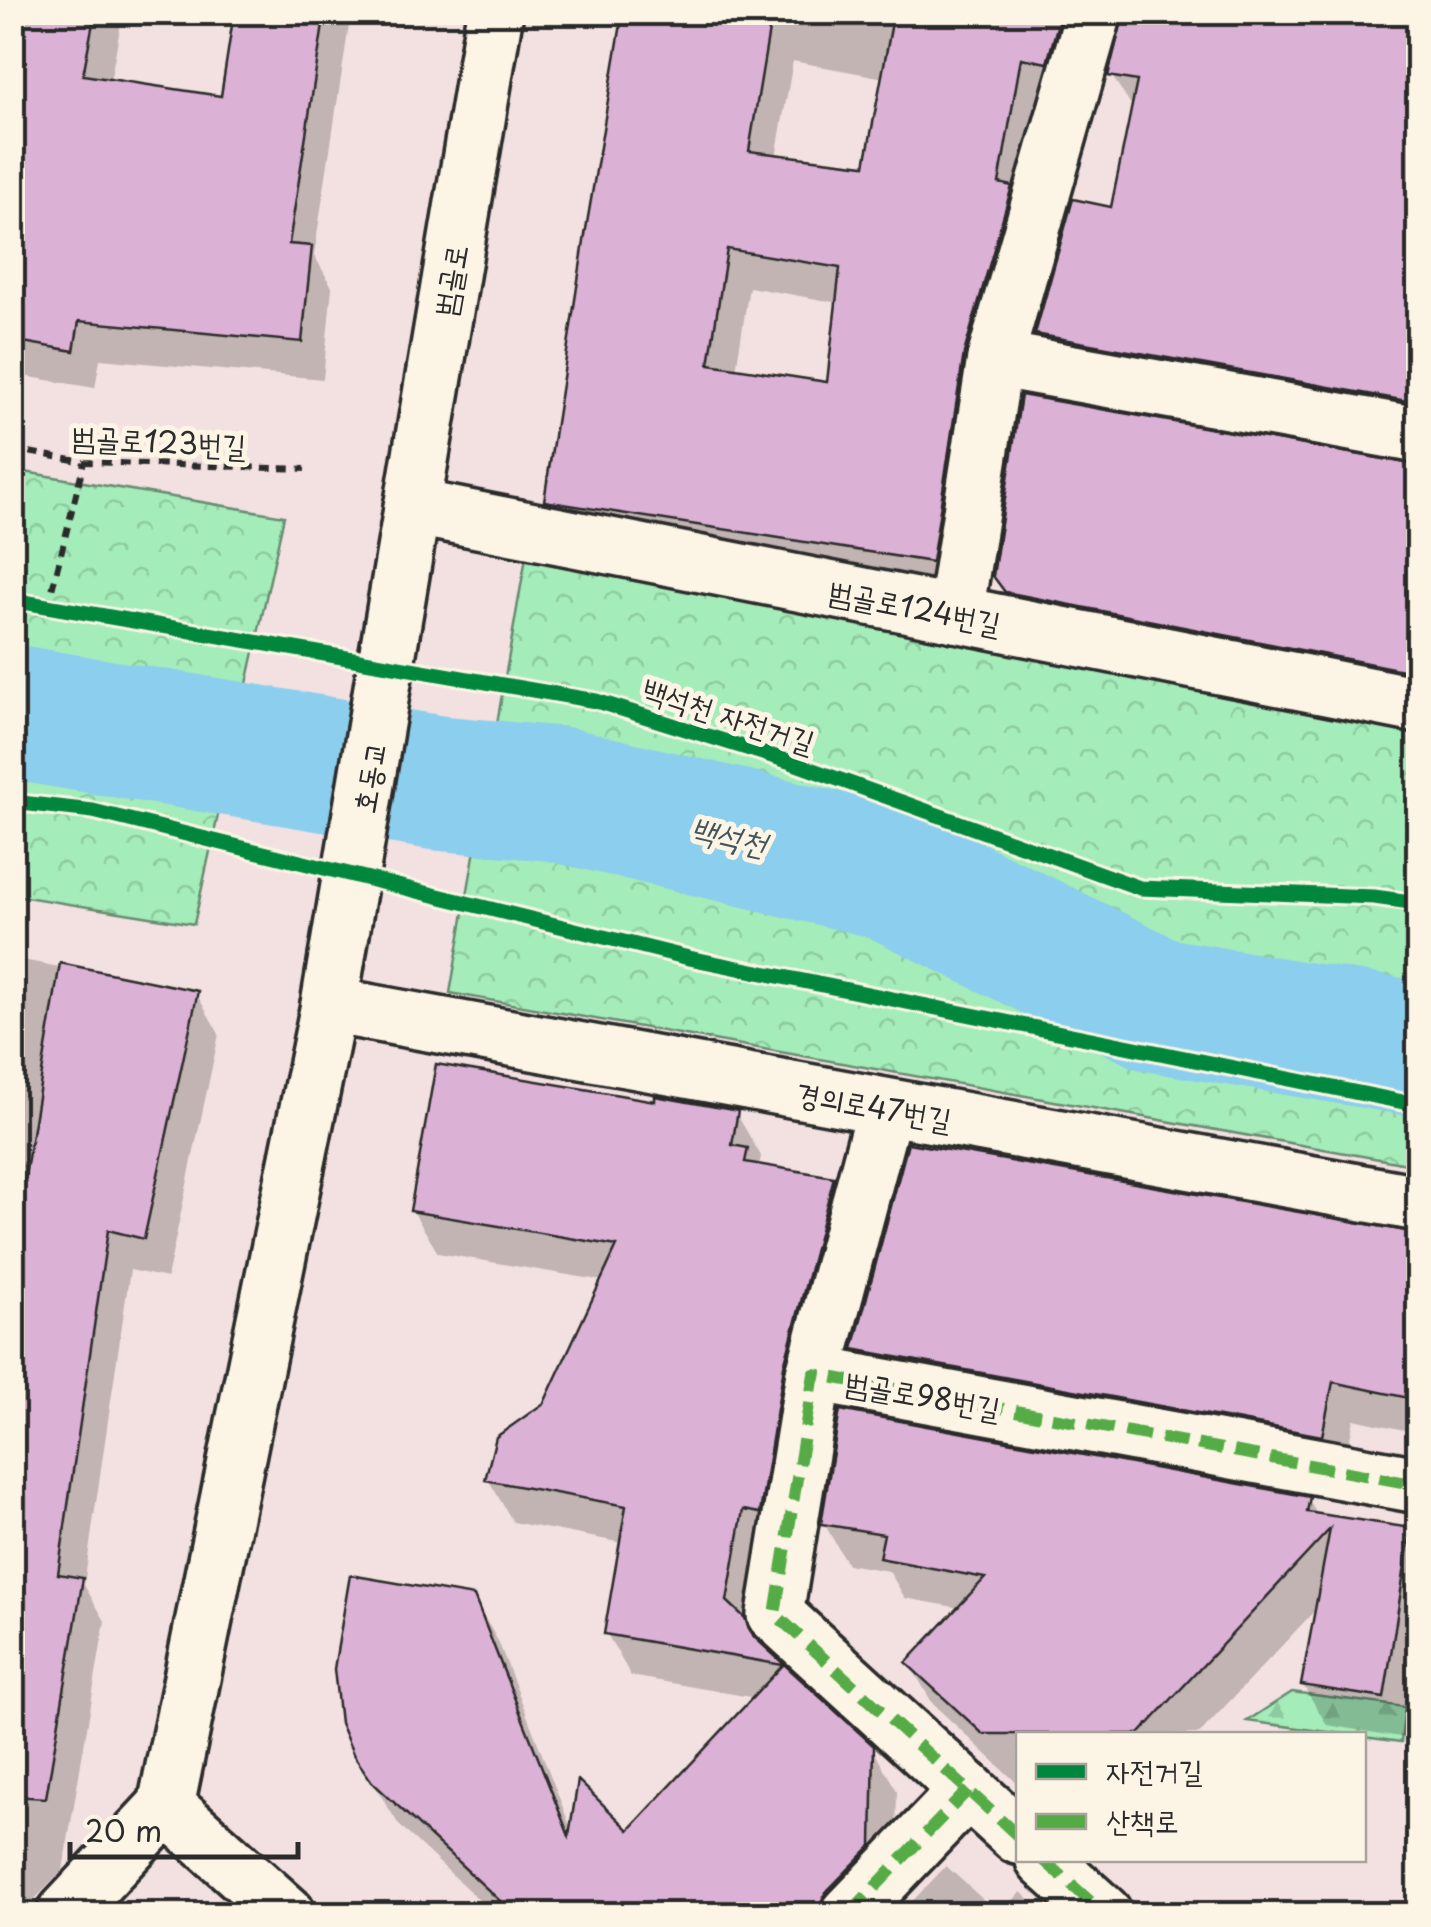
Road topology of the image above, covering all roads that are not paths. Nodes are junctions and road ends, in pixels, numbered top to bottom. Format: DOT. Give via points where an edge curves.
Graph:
graph roads {
  1 [pos="495,12"];
  2 [pos="1094,12"];
  3 [pos="995,360"];
  4 [pos="1418,435"];
  5 [pos="410,528"];
  6 [pos="956,614"];
  7 [pos="1418,705"];
  8 [pos="329,1005"];
  9 [pos="885,1107"];
  10 [pos="1418,1203"];
  11 [pos="814,1374"];
  12 [pos="1418,1486"];
  13 [pos="968,1790"];
  14 [pos="166,1806"];
  15 [pos="1016,1834"];
  16 [pos="1046,1862"];
  17 [pos="65,1914"];
  18 [pos="287,1914"];
  19 [pos="848,1914"];
  20 [pos="1104,1914"];
  1 -- 5 [label="street, 범골로"];
  2 -- 3 [label="street"];
  3 -- 4 [label="street"];
  3 -- 6 [label="street"];
  5 -- 6 [label="street, 범골로124번길"];
  5 -- 8 [label="street, 호동교"];
  6 -- 7 [label="street, 범골로124번길"];
  8 -- 9 [label="street, 경의로47번길"];
  8 -- 14 [label="street, 호동교"];
  9 -- 10 [label="street, 경의로47번길"];
  9 -- 11 [label="street"];
  11 -- 12 [label="street, 범골로98번길"];
  11 -- 13 [label="street, 범골로98번길" via="775,1614"];
  13 -- 15 [label="street, 범골로98번길"];
  13 -- 19 [label="street"];
  14 -- 17 [label="street"];
  14 -- 18 [label="street"];
  16 -- 20 [label="street"];
}
